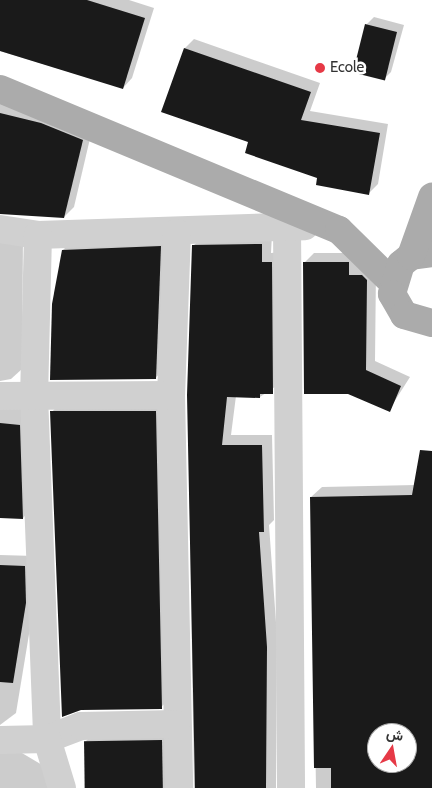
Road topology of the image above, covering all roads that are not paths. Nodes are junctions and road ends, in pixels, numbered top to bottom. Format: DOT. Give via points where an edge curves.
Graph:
graph roads {
  1 [pos="0,89"];
  2 [pos="432,197"];
  3 [pos="287,224"];
  4 [pos="0,230"];
  5 [pos="338,230"];
  6 [pos="177,233"];
  7 [pos="38,235"];
  8 [pos="421,255"];
  9 [pos="392,282"];
  10 [pos="432,323"];
  11 [pos="34,395"];
  12 [pos="170,395"];
  13 [pos="0,396"];
  14 [pos="176,724"];
  15 [pos="47,739"];
  16 [pos="0,740"];
  17 [pos="62,788"];
  18 [pos="179,788"];
  19 [pos="291,788"];
  1 -- 5 [label="main road"];
  2 -- 8 [label="main road"];
  3 -- 5 [label="street"];
  3 -- 6 [label="street"];
  3 -- 19 [label="street"];
  4 -- 7 [label="street"];
  5 -- 9 [label="main road"];
  6 -- 7 [label="street"];
  6 -- 12 [label="street"];
  7 -- 11 [label="street"];
  8 -- 9 [label="main road" via="401,264"];
  9 -- 10 [label="main road" via="396,306 404,315"];
  11 -- 12 [label="street"];
  11 -- 13 [label="street"];
  11 -- 15 [label="street"];
  12 -- 14 [label="street"];
  14 -- 15 [label="street" via="81,726"];
  14 -- 18 [label="street"];
  15 -- 16 [label="street"];
  15 -- 17 [label="street"];
}
